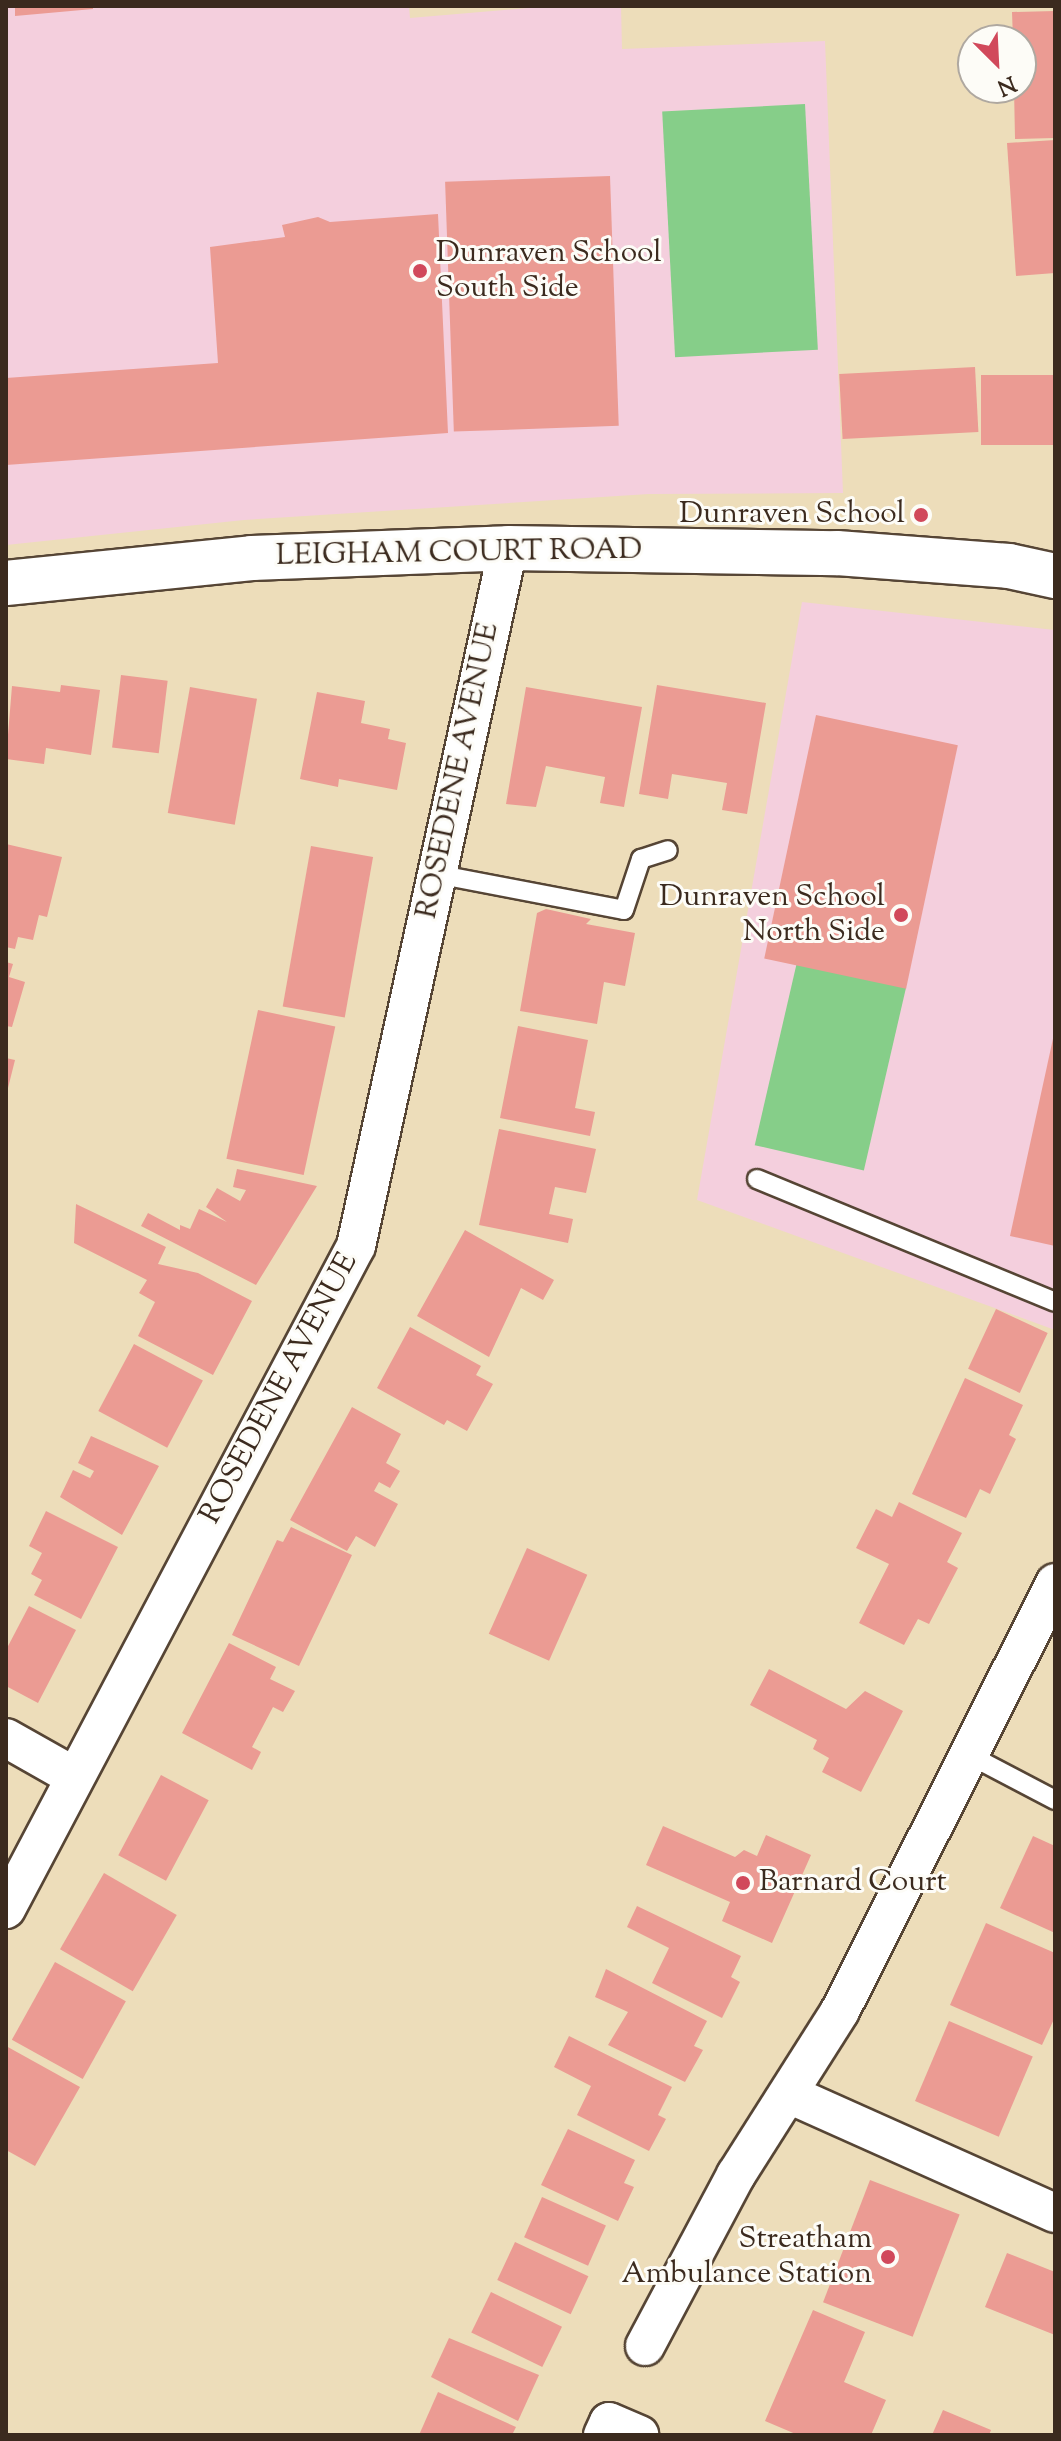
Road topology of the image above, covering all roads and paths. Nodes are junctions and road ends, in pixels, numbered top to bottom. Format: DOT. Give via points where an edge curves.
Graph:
graph roads {
  1 [pos="508,548"];
  2 [pos="1055,576"];
  3 [pos="6,583"];
  4 [pos="668,850"];
  5 [pos="436,874"];
  6 [pos="757,1179"];
  7 [pos="1055,1302"];
  8 [pos="1055,1583"];
  9 [pos="6,1738"];
  10 [pos="971,1756"];
  11 [pos="75,1777"];
  12 [pos="1055,1800"];
  13 [pos="6,1909"];
  14 [pos="791,2095"];
  15 [pos="1055,2213"];
  16 [pos="645,2346"];
  1 -- 2 [label="street, LEIGHAM COURT ROAD" via="837,553 1009,566"];
  1 -- 3 [label="street, LEIGHAM COURT ROAD" via="252,558"];
  1 -- 5 [label="street, ROSEDENE AVENUE"];
  4 -- 5 [label="lane" via="641,859 624,910"];
  5 -- 11 [label="street, ROSEDENE AVENUE" via="356,1246"];
  6 -- 7 [label="lane"];
  8 -- 10 [label="street"];
  9 -- 11 [label="street"];
  10 -- 12 [label="lane"];
  10 -- 14 [label="street"];
  11 -- 13 [label="street, ROSEDENE AVENUE"];
  14 -- 15 [label="street"];
  14 -- 16 [label="street" via="736,2175"];
}
